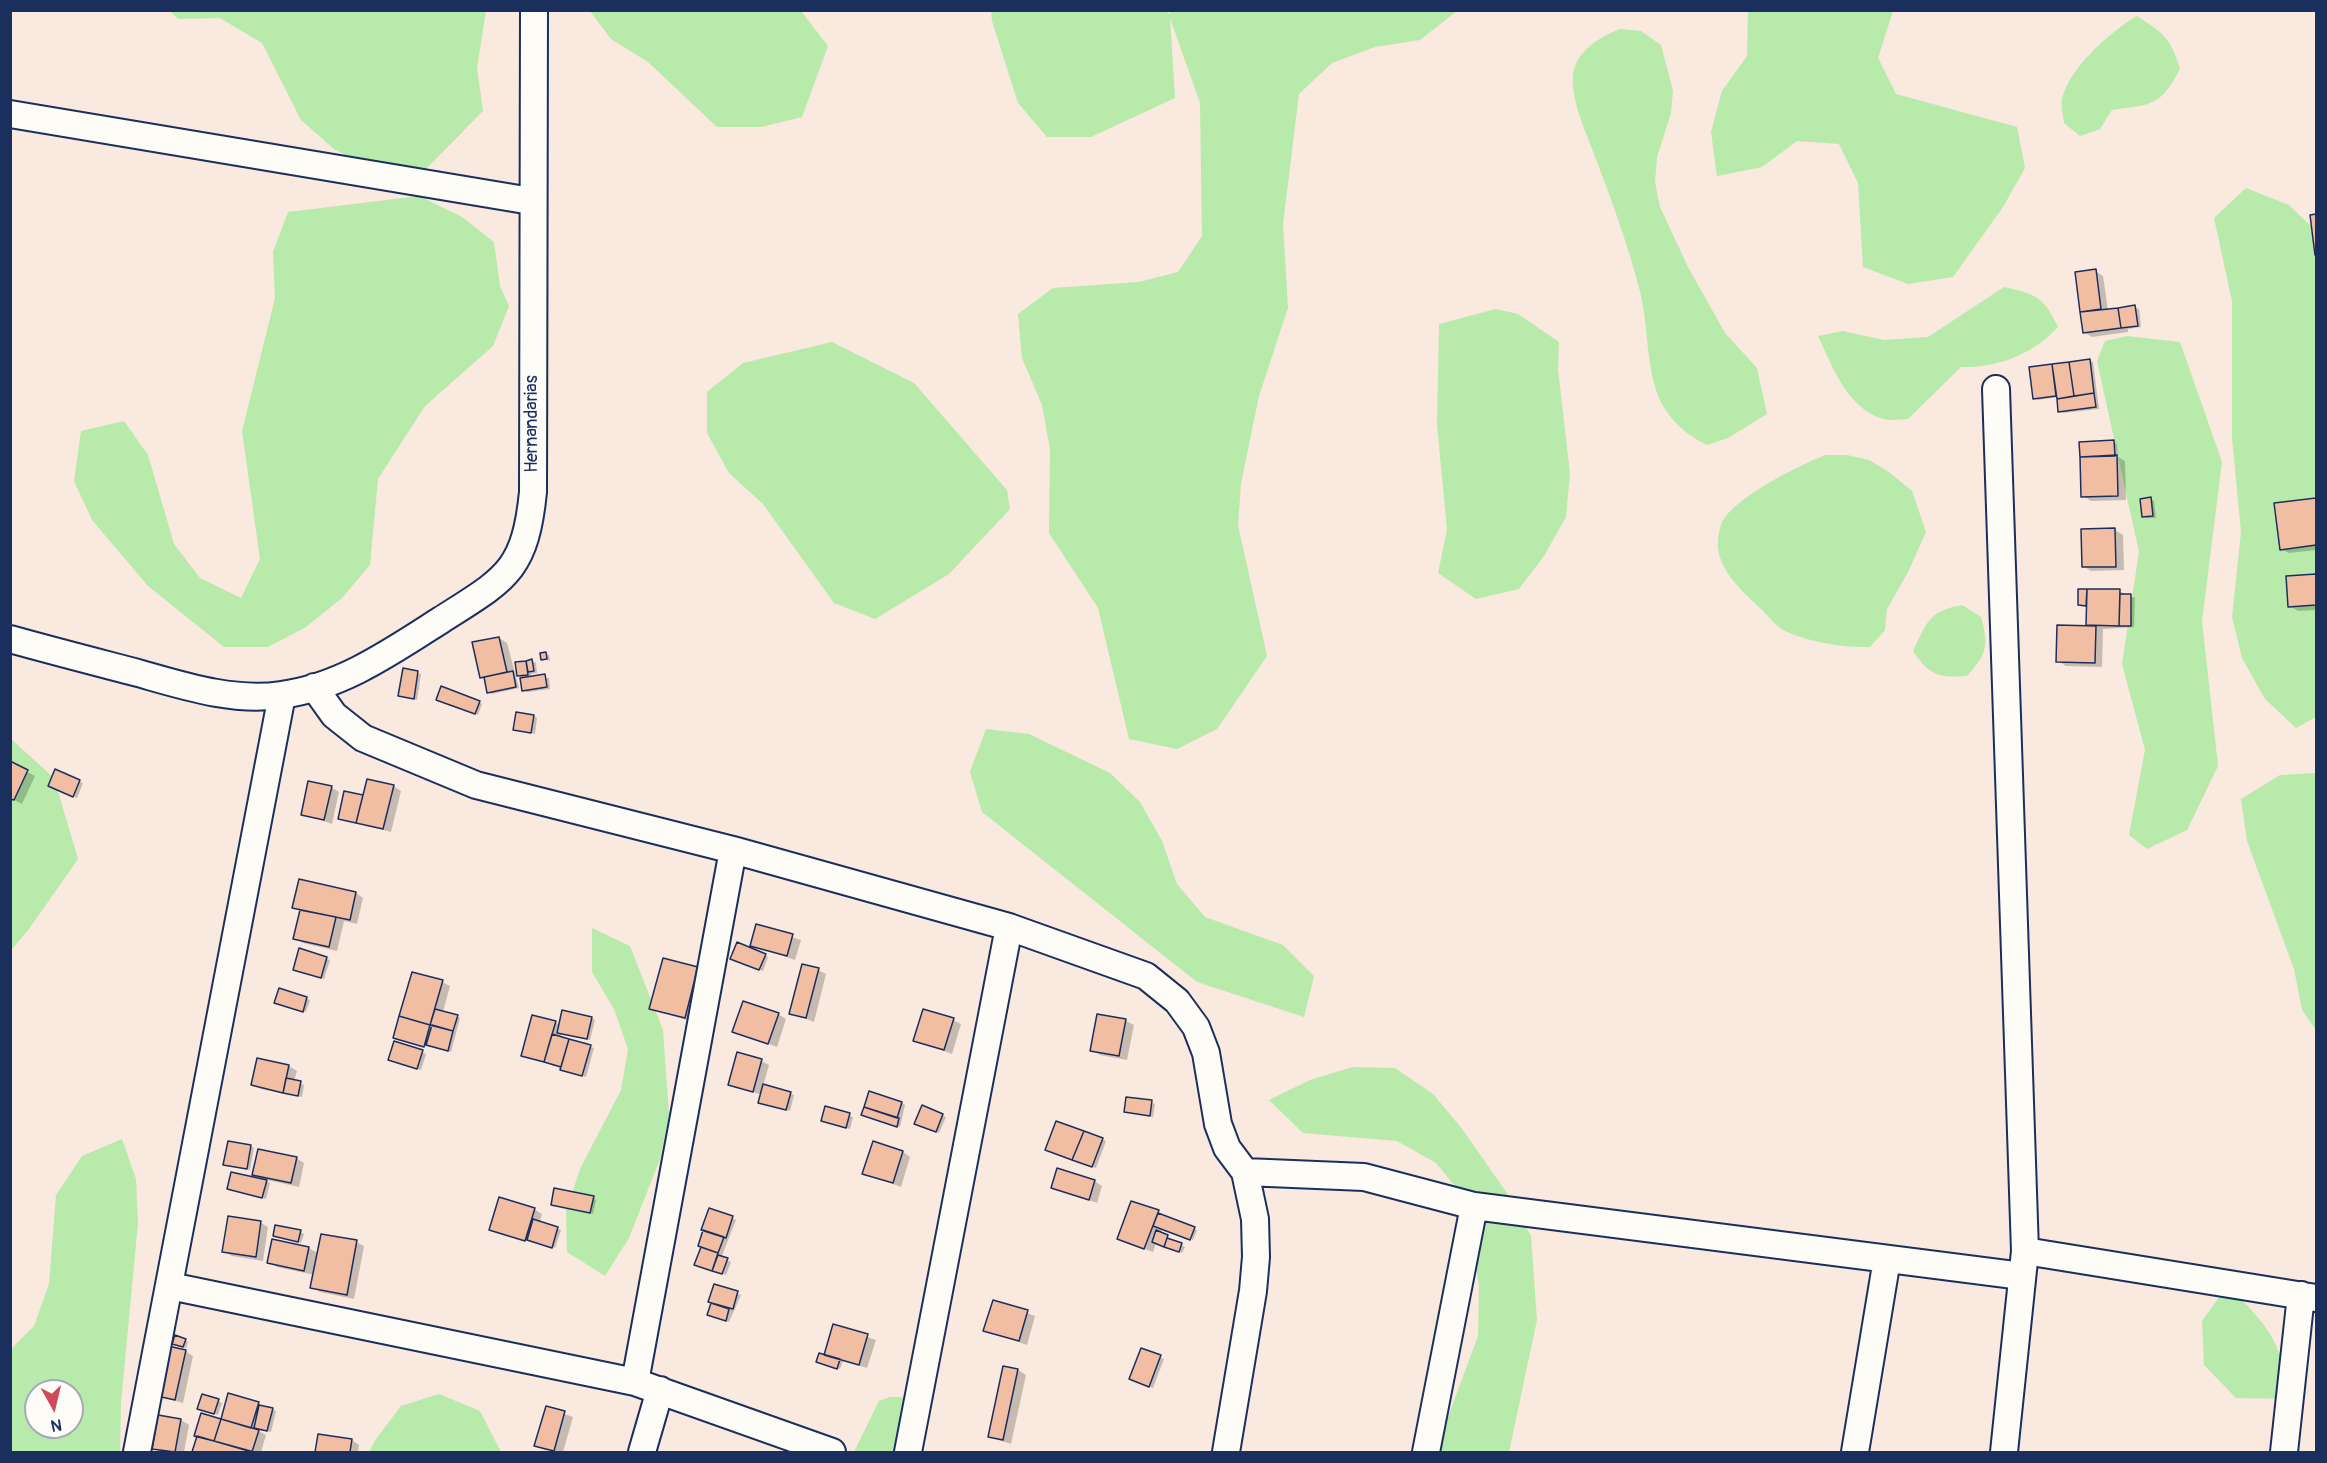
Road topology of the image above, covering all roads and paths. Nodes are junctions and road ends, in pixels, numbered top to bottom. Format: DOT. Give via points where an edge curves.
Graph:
graph roads {
  1 [pos="534,10"];
  2 [pos="10,114"];
  3 [pos="531,201"];
  4 [pos="1996,389"];
  5 [pos="10,639"];
  6 [pos="314,687"];
  7 [pos="282,695"];
  8 [pos="733,850"];
  9 [pos="1010,927"];
  10 [pos="1245,1172"];
  11 [pos="1474,1206"];
  12 [pos="2025,1251"];
  13 [pos="1887,1259"];
  14 [pos="2022,1276"];
  15 [pos="170,1286"];
  16 [pos="2309,1297"];
  17 [pos="635,1382"];
  18 [pos="660,1390"];
  19 [pos="137,1452"];
  20 [pos="642,1452"];
  21 [pos="832,1452"];
  22 [pos="908,1452"];
  23 [pos="1226,1452"];
  24 [pos="1426,1452"];
  25 [pos="1855,1452"];
  26 [pos="2004,1452"];
  27 [pos="2284,1452"];
  1 -- 3 [label="street, Hernandarias"];
  2 -- 3 [label="street"];
  3 -- 6 [label="street, Hernandarias" via="532,492 524,546 511,568 489,590 373,664"];
  4 -- 12 [label="street"];
  5 -- 7 [label="street, Hernandarias" via="195,689 242,696"];
  6 -- 7 [label="street, Hernandarias"];
  6 -- 8 [label="street" via="334,715 363,738 476,784"];
  7 -- 15 [label="street"];
  8 -- 9 [label="street"];
  8 -- 17 [label="street"];
  9 -- 10 [label="street" via="1146,976 1177,1001 1196,1027 1206,1053 1221,1132 1227,1148"];
  9 -- 22 [label="street"];
  10 -- 11 [label="street" via="1364,1177"];
  10 -- 23 [label="street" via="1255,1219 1256,1257"];
  11 -- 13 [label="street"];
  11 -- 24 [label="street"];
  12 -- 14 [label="street"];
  12 -- 16 [label="street"];
  13 -- 14 [label="street"];
  13 -- 25 [label="street"];
  14 -- 26 [label="street"];
  15 -- 17 [label="street"];
  15 -- 19 [label="street"];
  16 -- 27 [label="street"];
  17 -- 18 [label="street"];
  18 -- 20 [label="street"];
  18 -- 21 [label="street"];
}
